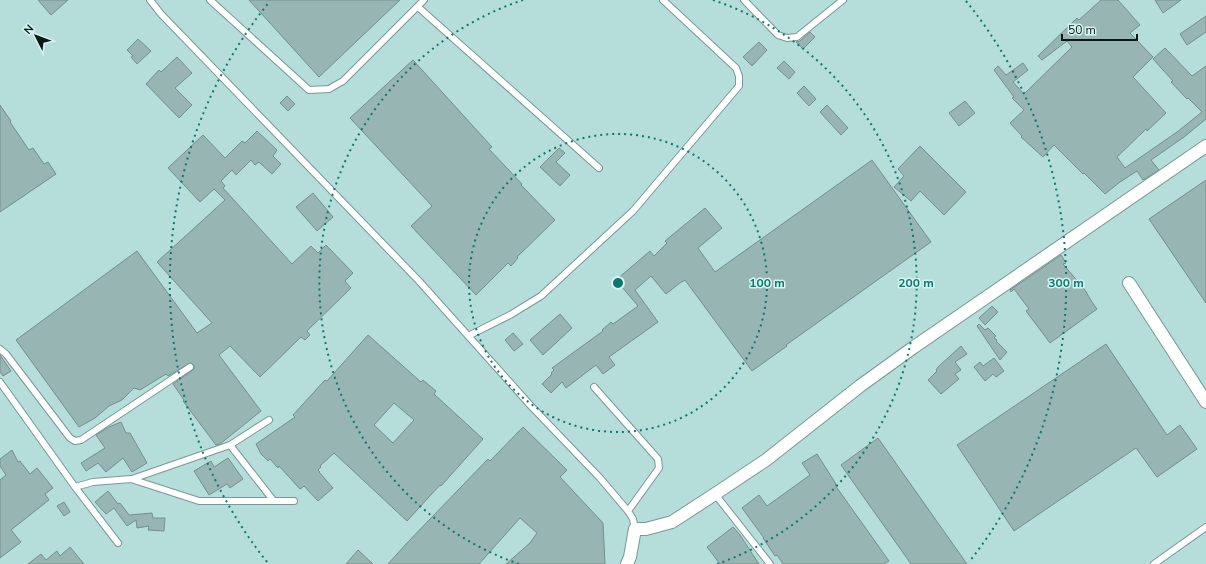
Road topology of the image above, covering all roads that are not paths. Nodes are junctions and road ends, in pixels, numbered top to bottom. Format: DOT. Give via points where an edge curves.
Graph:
graph roads {
  1 [pos="150,0"];
  2 [pos="210,0"];
  3 [pos="424,0"];
  4 [pos="662,0"];
  5 [pos="744,0"];
  6 [pos="843,0"];
  7 [pos="418,7"];
  8 [pos="1206,146"];
  9 [pos="599,168"];
  10 [pos="1129,283"];
  11 [pos="468,336"];
  12 [pos="0,349"];
  13 [pos="190,367"];
  14 [pos="0,382"];
  15 [pos="594,388"];
  16 [pos="1206,402"];
  17 [pos="269,420"];
  18 [pos="230,445"];
  19 [pos="131,479"];
  20 [pos="75,487"];
  21 [pos="715,494"];
  22 [pos="273,500"];
  23 [pos="294,501"];
  24 [pos="628,511"];
  25 [pos="1206,527"];
  26 [pos="635,529"];
  27 [pos="118,543"];
  28 [pos="631,562"];
  29 [pos="770,564"];
  30 [pos="1154,564"];
  1 -- 11 [label="lane" via="419,281"];
  2 -- 7 [label="lane" via="310,90 329,89 343,81"];
  3 -- 7 [label="lane"];
  4 -- 11 [label="lane" via="736,68 739,86 633,211 541,296"];
  5 -- 6 [label="lane" via="778,35 787,38 796,37"];
  7 -- 9 [label="lane"];
  8 -- 21 [label="street" via="914,347 766,460"];
  10 -- 16 [label="street"];
  11 -- 24 [label="lane"];
  12 -- 13 [label="lane" via="75,441 81,440"];
  14 -- 20 [label="lane"];
  15 -- 24 [label="lane" via="658,459 659,468"];
  17 -- 18 [label="lane"];
  18 -- 19 [label="lane"];
  18 -- 22 [label="lane"];
  19 -- 20 [label="lane" via="93,482"];
  19 -- 22 [label="lane" via="199,501"];
  20 -- 27 [label="lane"];
  21 -- 26 [label="street" via="672,522 646,529"];
  21 -- 29 [label="lane"];
  22 -- 23 [label="lane"];
  24 -- 26 [label="lane"];
  25 -- 30 [label="lane"];
  26 -- 28 [label="street"];
}
